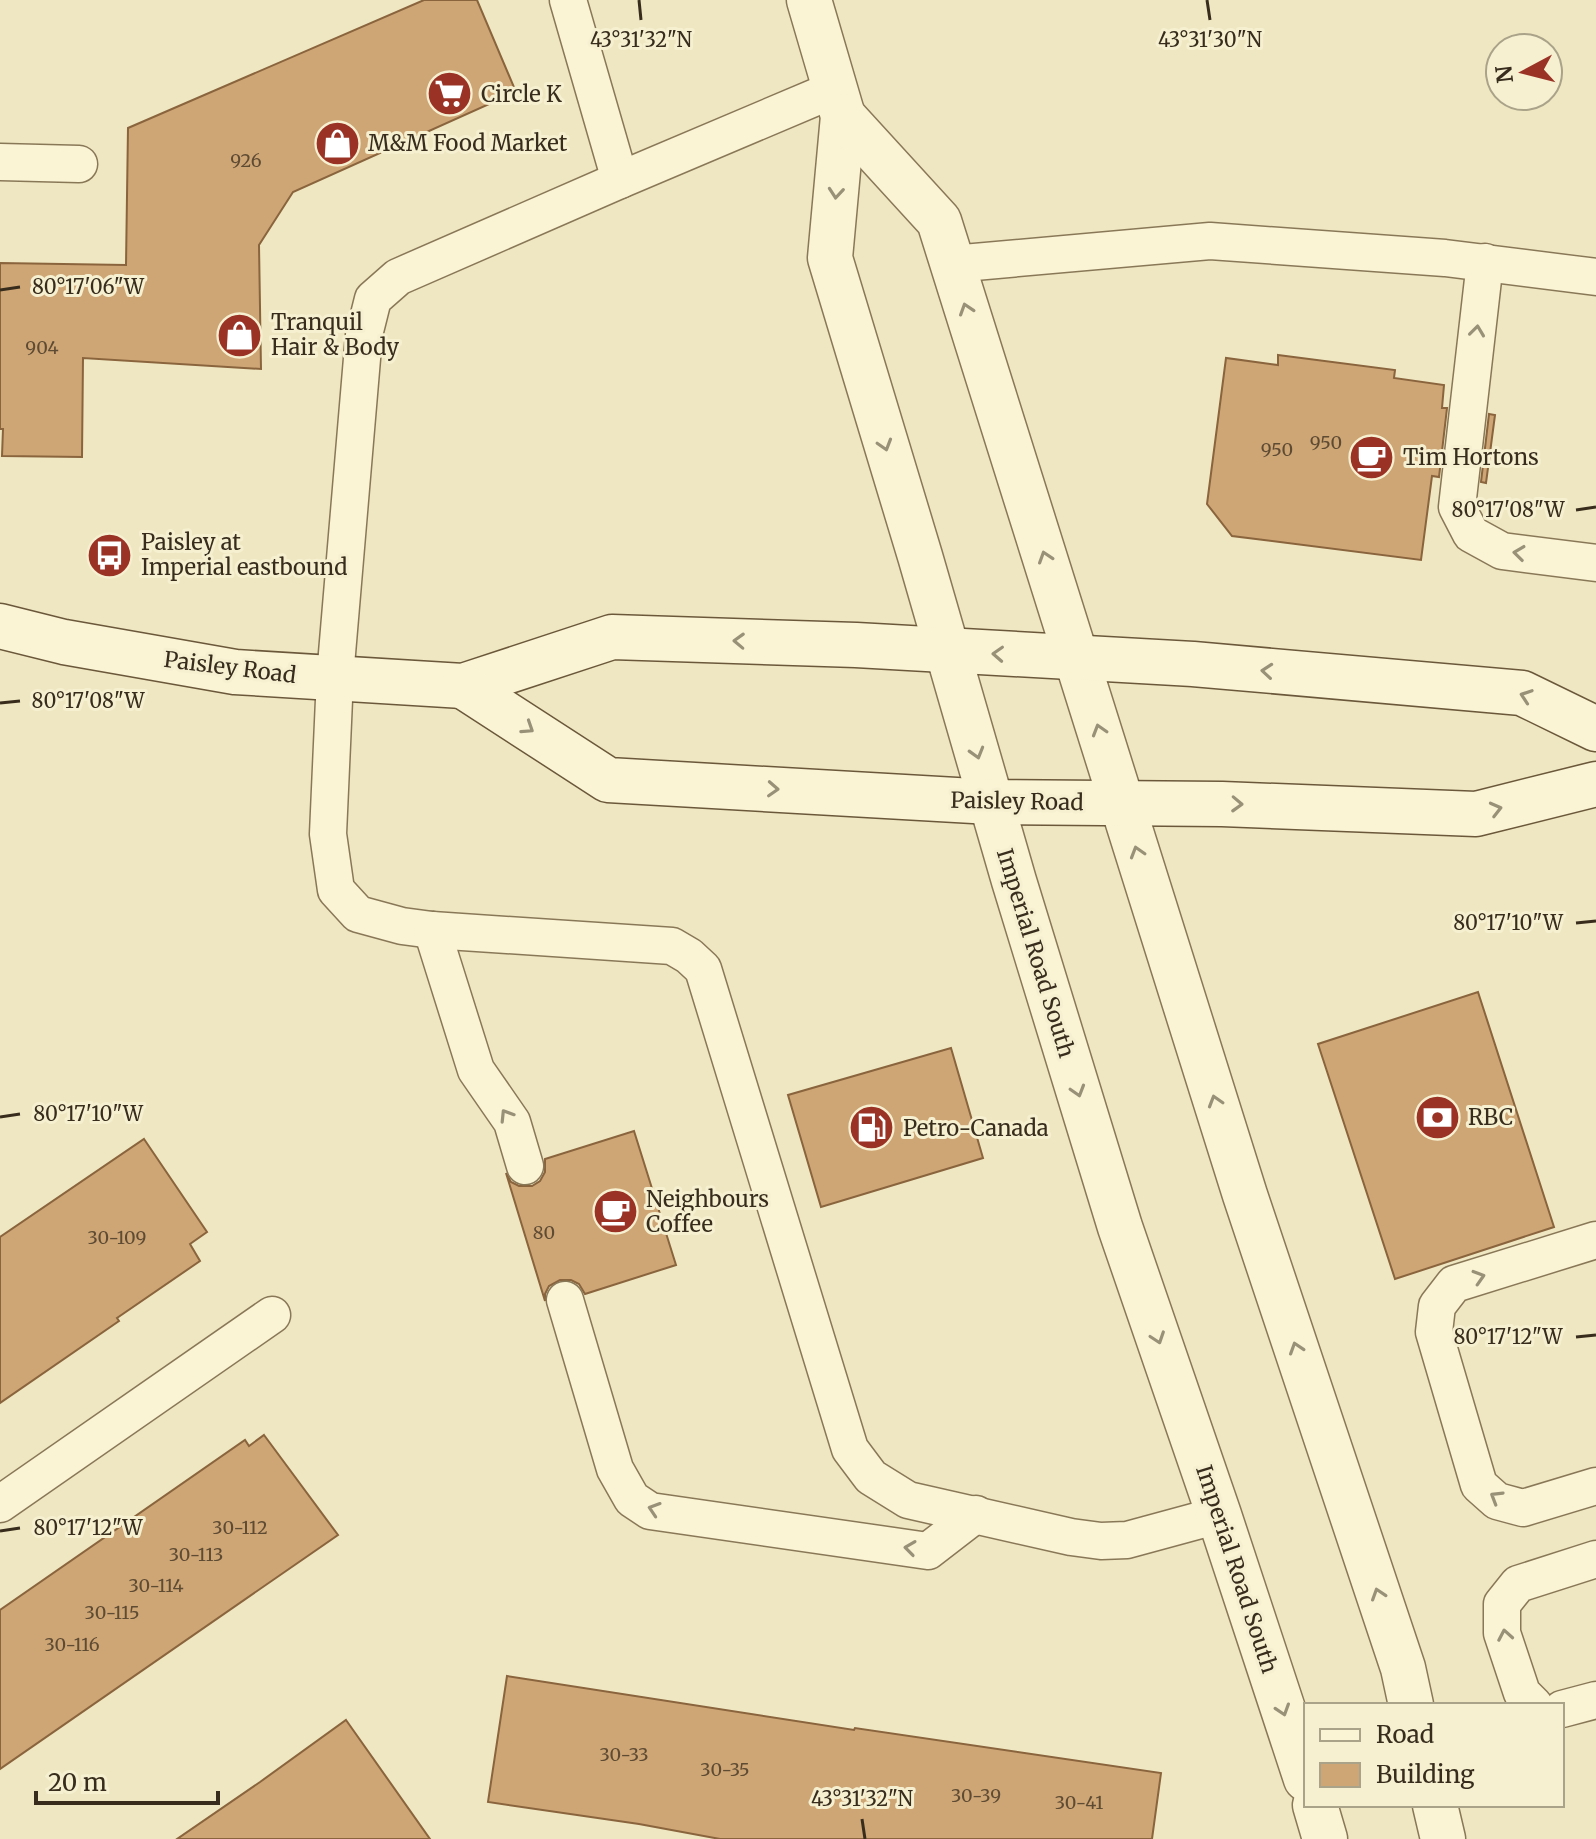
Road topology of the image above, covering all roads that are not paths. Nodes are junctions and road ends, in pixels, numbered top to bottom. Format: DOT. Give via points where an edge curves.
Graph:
graph roads {
  1 [pos="568,0"];
  2 [pos="809,0"];
  3 [pos="839,102"];
  4 [pos="0,162"];
  5 [pos="79,164"];
  6 [pos="620,180"];
  7 [pos="1485,262"];
  8 [pos="952,264"];
  9 [pos="1596,277"];
  10 [pos="1596,563"];
  11 [pos="0,626"];
  12 [pos="948,651"];
  13 [pos="1076,658"];
  14 [pos="335,677"];
  15 [pos="463,686"];
  16 [pos="1596,729"];
  17 [pos="1596,784"];
  18 [pos="991,802"];
  19 [pos="1122,803"];
  20 [pos="432,930"];
  21 [pos="525,1166"];
  22 [pos="1596,1240"];
  23 [pos="565,1300"];
  24 [pos="272,1315"];
  25 [pos="1596,1486"];
  26 [pos="0,1504"];
  27 [pos="976,1514"];
  28 [pos="1219,1515"];
  29 [pos="1596,1559"];
  30 [pos="1596,1700"];
  31 [pos="1411,1703"];
  32 [pos="1532,1703"];
  33 [pos="1564,1708"];
  34 [pos="1304,1773"];
  35 [pos="1316,1807"];
  36 [pos="1435,1807"];
  37 [pos="1325,1839"];
  38 [pos="1443,1839"];
  1 -- 6 [label="lane"];
  2 -- 3 [label="street, Imperial Road South"];
  3 -- 6 [label="lane"];
  3 -- 8 [label="street, Imperial Road South" via="939,221"];
  3 -- 12 [label="street, Imperial Road South, one-way" via="830,258"];
  4 -- 5 [label="lane"];
  6 -- 14 [label="lane" via="398,277 373,299 364,335"];
  7 -- 8 [label="lane" via="1210,241"];
  7 -- 9 [label="lane"];
  10 -- 7 [label="lane, one-way" via="1502,551 1471,534 1457,507"];
  13 -- 8 [label="street, Imperial Road South, one-way"];
  11 -- 14 [label="street, Paisley Road" via="235,672"];
  13 -- 12 [label="street, Paisley Road, one-way"];
  12 -- 15 [label="street, Paisley Road, one-way" via="612,637"];
  12 -- 18 [label="street, Imperial Road South, one-way"];
  16 -- 13 [label="street, Paisley Road, one-way" via="1522,693"];
  19 -- 13 [label="street, Imperial Road South, one-way"];
  14 -- 15 [label="street, Paisley Road"];
  14 -- 20 [label="lane" via="328,834 336,890 358,914"];
  15 -- 18 [label="street, Paisley Road, one-way" via="608,780"];
  19 -- 17 [label="street, Paisley Road, one-way" via="1476,814"];
  18 -- 19 [label="street, Paisley Road"];
  18 -- 28 [label="street, Imperial Road South, one-way" via="1120,1227"];
  31 -- 19 [label="street, Imperial Road South, one-way"];
  21 -- 20 [label="lane, one-way" via="512,1122 476,1070"];
  20 -- 27 [label="lane" via="672,946 703,969 850,1449 871,1477 908,1500"];
  25 -- 22 [label="lane, one-way" via="1523,1508 1497,1501 1479,1485 1434,1332 1437,1306 1454,1284"];
  27 -- 23 [label="lane, one-way" via="928,1551 650,1511 632,1499 615,1469"];
  24 -- 26 [label="lane"];
  27 -- 28 [label="lane" via="1101,1541 1127,1540"];
  28 -- 34 [label="street, Imperial Road South, one-way"];
  32 -- 29 [label="lane, one-way" via="1522,1693 1502,1633 1502,1604 1518,1584"];
  30 -- 33 [label="lane"];
  35 -- 37 [label="street"];
  36 -- 38 [label="street"];
}
